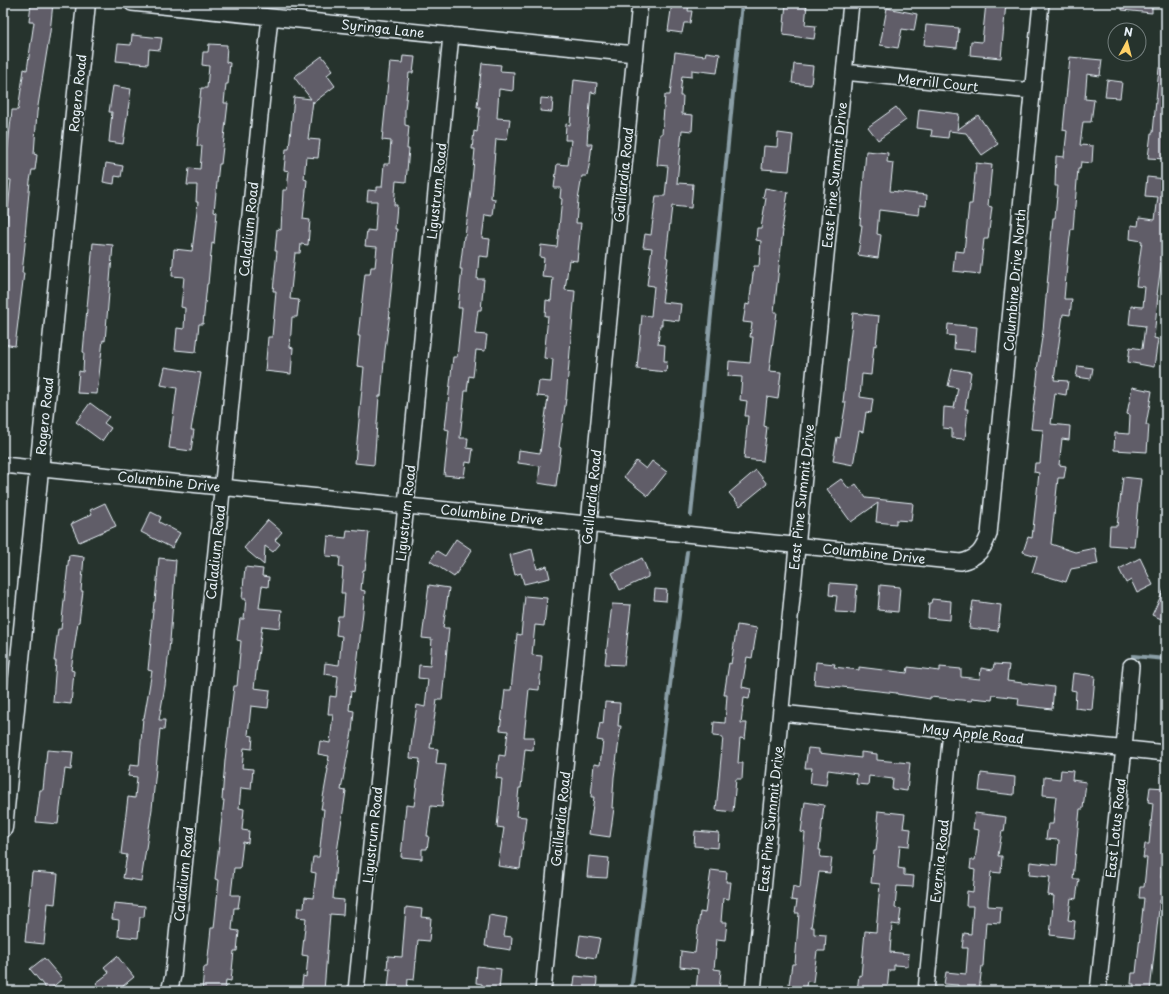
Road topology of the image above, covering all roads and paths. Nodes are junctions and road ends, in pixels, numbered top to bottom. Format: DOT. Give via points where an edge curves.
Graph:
graph roads {
  1 [pos="86,3"];
  2 [pos="132,3"];
  3 [pos="640,3"];
  4 [pos="851,3"];
  5 [pos="1041,3"];
  6 [pos="270,17"];
  7 [pos="451,35"];
  8 [pos="635,54"];
  9 [pos="844,72"];
  10 [pos="1032,91"];
  11 [pos="3,464"];
  12 [pos="38,468"];
  13 [pos="222,486"];
  14 [pos="406,505"];
  15 [pos="589,523"];
  16 [pos="796,545"];
  17 [pos="978,554"];
  18 [pos="1131,666"];
  19 [pos="781,713"];
  20 [pos="951,731"];
  21 [pos="1124,748"];
  22 [pos="1166,753"];
  23 [pos="3,828"];
  24 [pos="169,991"];
  25 [pos="356,991"];
  26 [pos="543,991"];
  27 [pos="753,991"];
  28 [pos="926,991"];
  29 [pos="1098,991"];
  1 -- 12 [label="main road, Rogero Road"];
  2 -- 6 [label="street, Syringa Lane"];
  3 -- 8 [label="street, Gaillardia Road"];
  4 -- 9 [label="street, East Pine Summit Drive"];
  5 -- 10 [label="street, Columbine Drive North"];
  6 -- 7 [label="street, Syringa Lane"];
  6 -- 13 [label="street, Caladium Road"];
  7 -- 8 [label="street, Syringa Lane"];
  7 -- 14 [label="street, Ligustrum Road"];
  8 -- 15 [label="street, Gaillardia Road"];
  9 -- 10 [label="street, Merrill Court"];
  9 -- 16 [label="street, East Pine Summit Drive"];
  10 -- 17 [label="street, Columbine Drive North" via="989,534"];
  11 -- 12 [label="street, Columbine Drive"];
  12 -- 13 [label="street, Columbine Drive"];
  12 -- 23 [label="main road, Rogero Road"];
  13 -- 14 [label="street, Columbine Drive"];
  13 -- 24 [label="street, Caladium Road" via="173,976"];
  14 -- 15 [label="street, Columbine Drive"];
  14 -- 25 [label="street, Ligustrum Road"];
  15 -- 16 [label="street, Columbine Drive"];
  15 -- 26 [label="street, Gaillardia Road"];
  16 -- 17 [label="street, Columbine Drive" via="961,562 970,560"];
  16 -- 19 [label="street, East Pine Summit Drive"];
  18 -- 21 [label="street, East Lotus Road"];
  19 -- 20 [label="street, May Apple Road"];
  19 -- 27 [label="street, East Pine Summit Drive"];
  20 -- 21 [label="street, May Apple Road"];
  20 -- 28 [label="street, Evernia Road"];
  21 -- 22 [label="street, May Apple Road"];
  21 -- 29 [label="street, East Lotus Road"];
}
